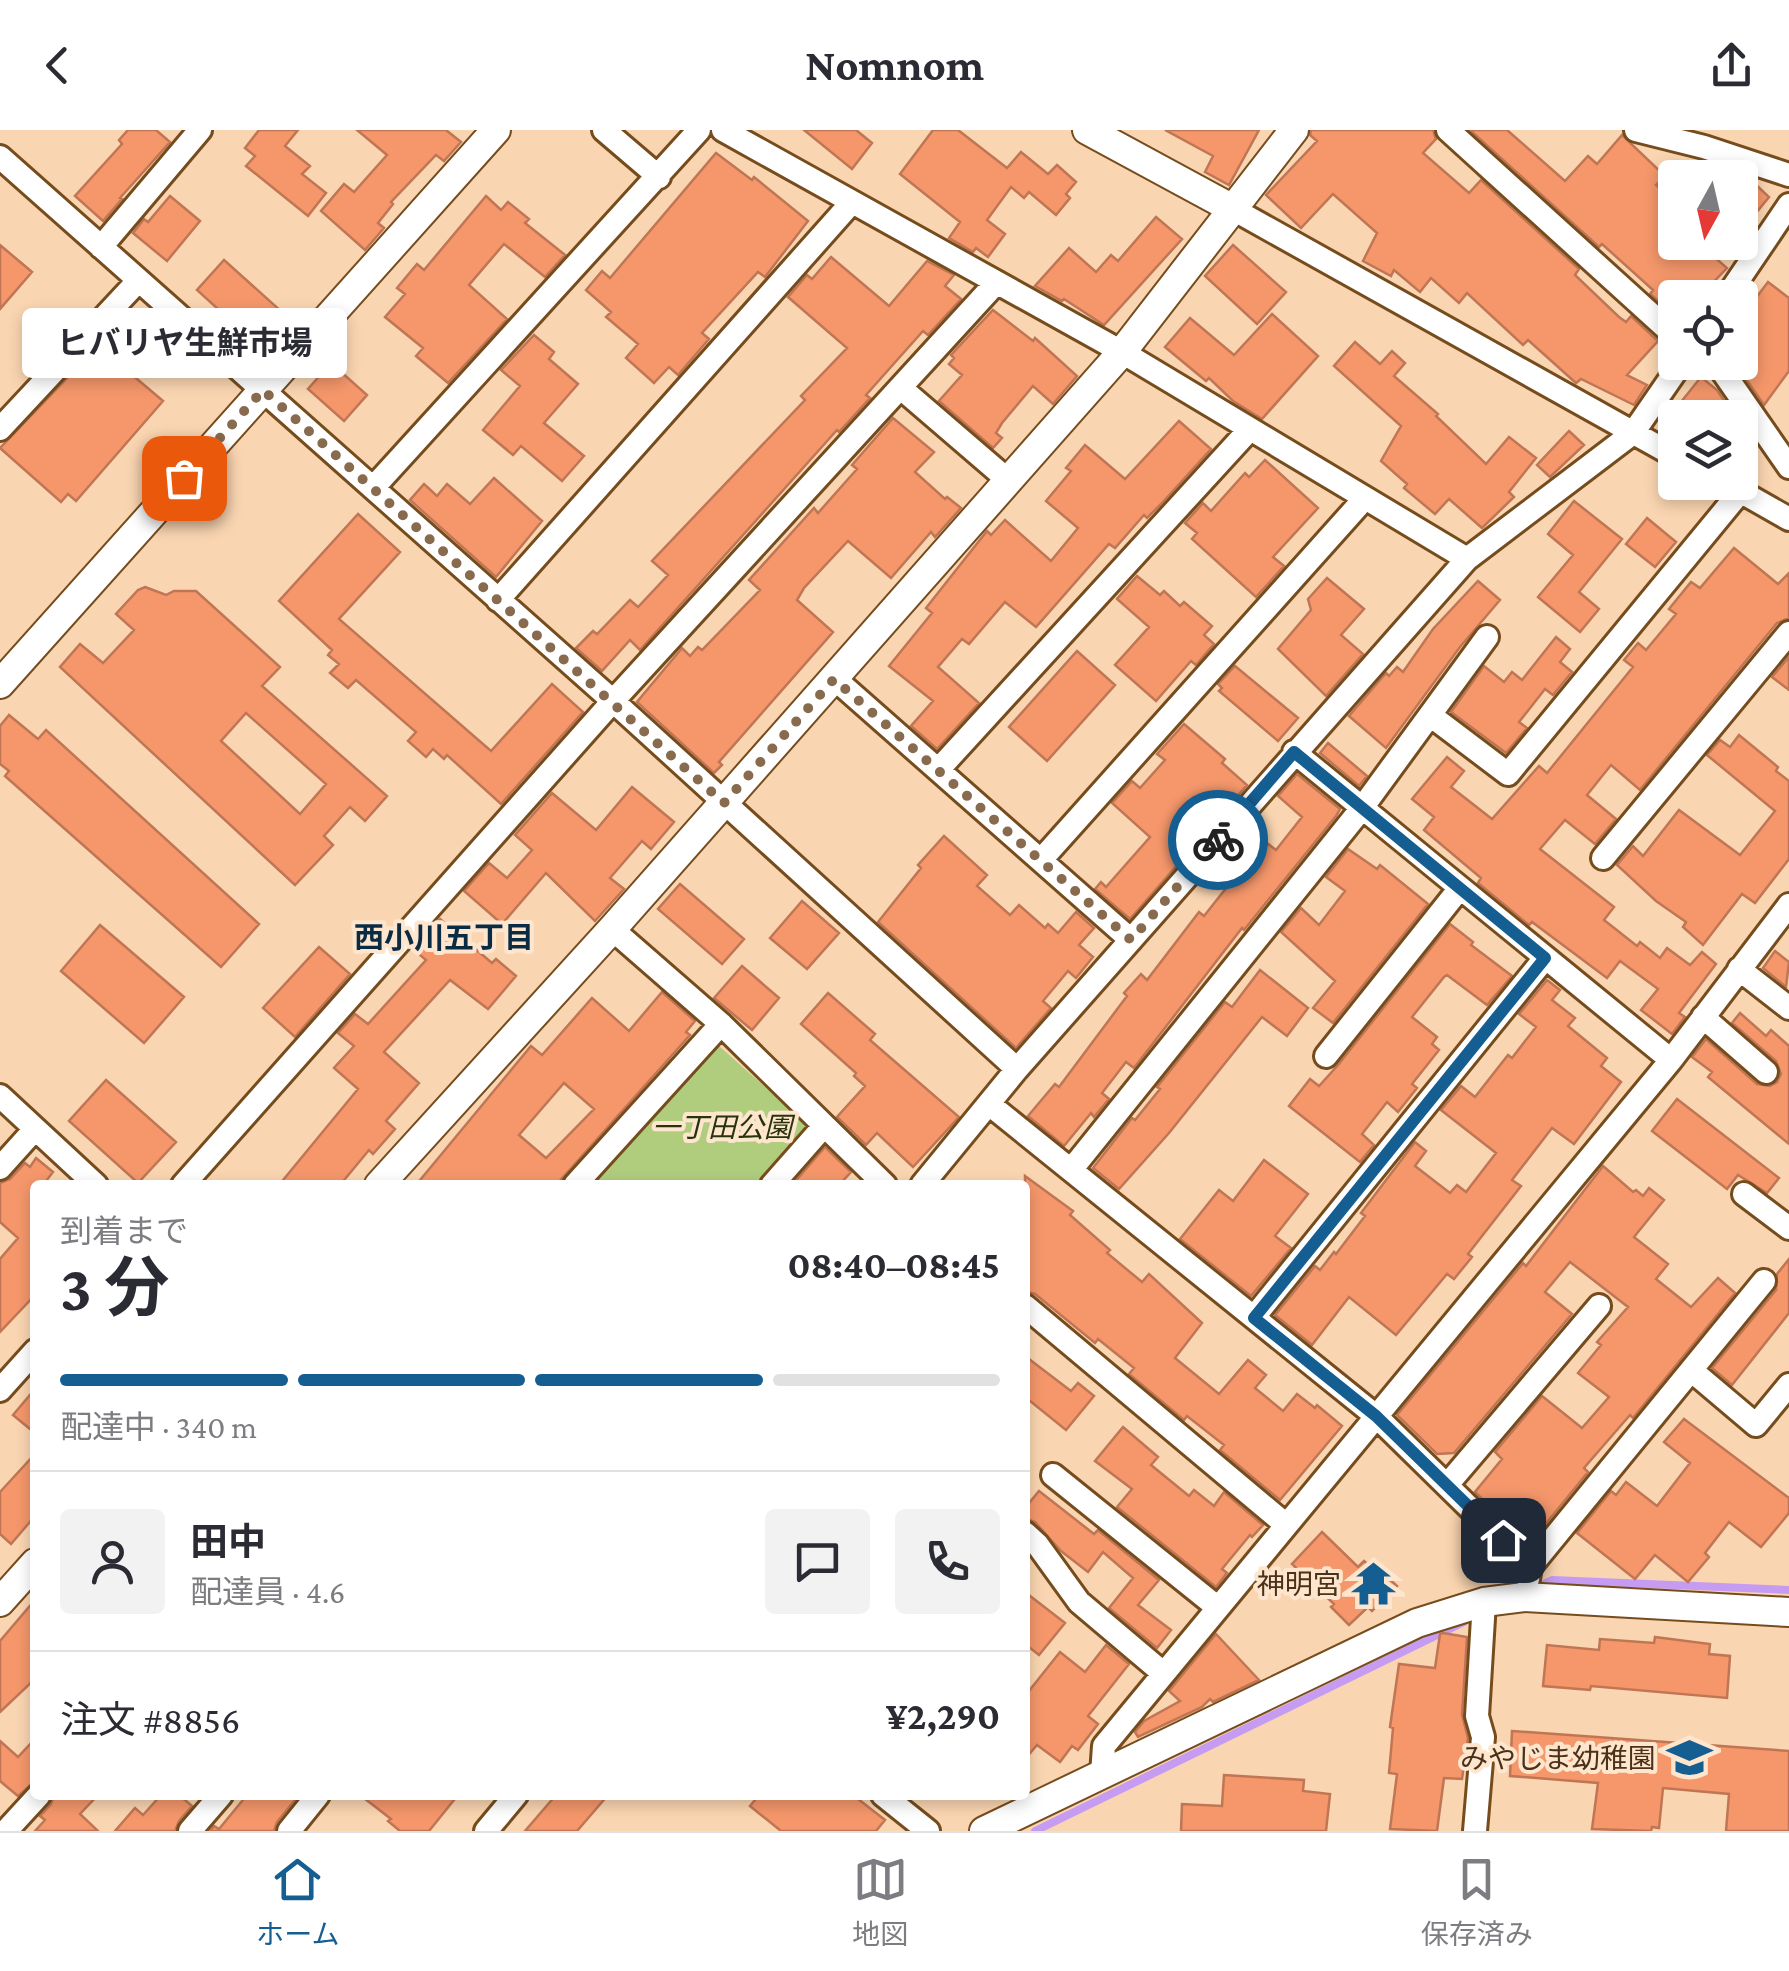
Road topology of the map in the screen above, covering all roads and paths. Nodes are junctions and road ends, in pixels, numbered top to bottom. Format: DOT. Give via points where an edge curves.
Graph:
graph roads {
  1 [pos="200,130"];
  2 [pos="496,130"];
  3 [pos="604,130"];
  4 [pos="699,130"];
  5 [pos="723,130"];
  6 [pos="1087,130"];
  7 [pos="1294,130"];
  8 [pos="1448,130"];
  9 [pos="1636,130"];
  10 [pos="1707,139"];
  11 [pos="5,172"];
  12 [pos="1789,176"];
  13 [pos="659,177"];
  14 [pos="852,202"];
  15 [pos="1789,205"];
  16 [pos="1233,209"];
  17 [pos="101,247"];
  18 [pos="1738,280"];
  19 [pos="138,281"];
  20 [pos="995,284"];
  21 [pos="1658,321"];
  22 [pos="1122,352"];
  23 [pos="1670,380"];
  24 [pos="1729,380"];
  25 [pos="902,389"];
  26 [pos="263,390"];
  27 [pos="0,429"];
  28 [pos="1250,429"];
  29 [pos="1634,433"];
  30 [pos="1658,446"];
  31 [pos="1789,466"];
  32 [pos="1009,481"];
  33 [pos="373,488"];
  34 [pos="1365,498"];
  35 [pos="1722,500"];
  36 [pos="1755,500"];
  37 [pos="1789,519"];
  38 [pos="1467,559"];
  39 [pos="498,600"];
  40 [pos="1789,633"];
  41 [pos="1488,638"];
  42 [pos="834,679"];
  43 [pos="0,684"];
  44 [pos="613,701"];
  45 [pos="1430,715"];
  46 [pos="1294,752"];
  47 [pos="938,770"];
  48 [pos="724,803"];
  49 [pos="1362,808"];
  50 [pos="1603,858"];
  51 [pos="1041,860"];
  52 [pos="1460,888"];
  53 [pos="1789,905"];
  54 [pos="612,929"];
  55 [pos="1781,932"];
  56 [pos="1131,940"];
  57 [pos="1545,958"];
  58 [pos="1739,969"];
  59 [pos="1789,1008"];
  60 [pos="1703,1018"];
  61 [pos="720,1024"];
  62 [pos="1326,1056"];
  63 [pos="1670,1060"];
  64 [pos="1017,1069"];
  65 [pos="1766,1072"];
  66 [pos="0,1096"];
  67 [pos="989,1104"];
  68 [pos="824,1126"];
  69 [pos="35,1129"];
  70 [pos="0,1168"];
  71 [pos="1071,1170"];
  72 [pos="91,1180"];
  73 [pos="187,1180"];
  74 [pos="384,1180"];
  75 [pos="580,1180"];
  76 [pos="776,1180"];
  77 [pos="880,1180"];
  78 [pos="926,1180"];
  79 [pos="1744,1194"];
  80 [pos="1789,1228"];
  81 [pos="1764,1281"];
  82 [pos="1599,1306"];
  83 [pos="1030,1310"];
  84 [pos="1254,1318"];
  85 [pos="30,1357"];
  86 [pos="1691,1370"];
  87 [pos="1789,1385"];
  88 [pos="0,1390"];
  89 [pos="1376,1416"];
  90 [pos="1052,1475"];
  91 [pos="1447,1485"];
  92 [pos="1285,1524"];
  93 [pos="1030,1537"];
  94 [pos="1530,1567"];
  95 [pos="30,1569"];
  96 [pos="1524,1597"];
  97 [pos="0,1602"];
  98 [pos="1484,1602"];
  99 [pos="1217,1607"];
  100 [pos="1789,1612"];
  101 [pos="1163,1673"];
  102 [pos="1102,1774"];
  103 [pos="33,1800"];
  104 [pos="217,1800"];
  105 [pos="314,1800"];
  106 [pos="512,1800"];
  107 [pos="889,1800"];
  108 [pos="3,1830"];
  109 [pos="190,1831"];
  110 [pos="289,1831"];
  111 [pos="486,1831"];
  112 [pos="928,1831"];
  113 [pos="984,1831"];
  114 [pos="1474,1831"];
  1 -- 17 [label="street"];
  2 -- 26 [label="street"];
  3 -- 13 [label="street"];
  4 -- 13 [label="street"];
  5 -- 14 [label="street"];
  6 -- 16 [label="street"];
  7 -- 16 [label="street"];
  8 -- 21 [label="street"];
  9 -- 10 [label="street"];
  10 -- 12 [label="street"];
  11 -- 17 [label="street"];
  13 -- 33 [label="street"];
  14 -- 20 [label="street"];
  14 -- 39 [label="street"];
  15 -- 18 [label="street"];
  16 -- 22 [label="street"];
  16 -- 29 [label="street"];
  17 -- 19 [label="street"];
  19 -- 26 [label="street"];
  19 -- 27 [label="street"];
  20 -- 22 [label="street"];
  20 -- 25 [label="street"];
  22 -- 28 [label="street"];
  22 -- 32 [label="street"];
  23 -- 29 [label="street"];
  24 -- 31 [label="street"];
  25 -- 32 [label="street"];
  25 -- 44 [label="street"];
  26 -- 33 [label="street"];
  26 -- 43 [label="street"];
  28 -- 34 [label="street"];
  28 -- 47 [label="street"];
  29 -- 30 [label="street"];
  29 -- 38 [label="street"];
  32 -- 42 [label="street"];
  33 -- 39 [label="street"];
  34 -- 38 [label="street"];
  34 -- 51 [label="street"];
  35 -- 45 [label="street" via="1508,774"];
  36 -- 37 [label="street"];
  38 -- 46 [label="street"];
  39 -- 44 [label="street"];
  40 -- 50 [label="street"];
  41 -- 45 [label="street"];
  42 -- 47 [label="street"];
  42 -- 48 [label="street"];
  44 -- 48 [label="street"];
  44 -- 73 [label="street"];
  45 -- 49 [label="street"];
  46 -- 49 [label="street"];
  46 -- 56 [label="street"];
  47 -- 51 [label="street"];
  48 -- 54 [label="street"];
  48 -- 64 [label="street"];
  49 -- 52 [label="street"];
  49 -- 71 [label="street"];
  51 -- 56 [label="street"];
  52 -- 57 [label="street"];
  52 -- 62 [label="street"];
  53 -- 55 [label="street"];
  54 -- 61 [label="street"];
  54 -- 74 [label="street"];
  55 -- 58 [label="street"];
  56 -- 64 [label="street"];
  57 -- 63 [label="street"];
  57 -- 84 [label="street"];
  58 -- 59 [label="street"];
  58 -- 60 [label="street"];
  60 -- 63 [label="street"];
  60 -- 65 [label="street"];
  61 -- 68 [label="street"];
  61 -- 75 [label="street"];
  63 -- 89 [label="street"];
  64 -- 67 [label="street"];
  66 -- 69 [label="street"];
  67 -- 71 [label="street"];
  67 -- 78 [label="street"];
  68 -- 76 [label="street"];
  68 -- 77 [label="street"];
  69 -- 70 [label="street"];
  69 -- 72 [label="street"];
  71 -- 84 [label="street"];
  79 -- 80 [label="street"];
  81 -- 86 [label="street"];
  82 -- 91 [label="street"];
  83 -- 92 [label="street"];
  84 -- 89 [label="street"];
  85 -- 88 [label="street"];
  86 -- 87 [label="street" via="1756,1426"];
  86 -- 94 [label="street"];
  89 -- 91 [label="street"];
  89 -- 92 [label="street"];
  90 -- 99 [label="street"];
  91 -- 94 [label="street"];
  92 -- 99 [label="street"];
  93 -- 101 [label="street" via="1079,1602"];
  94 -- 96 [label="street"];
  95 -- 97 [label="street"];
  96 -- 98 [label="street"];
  96 -- 100 [label="street"];
  98 -- 102 [label="street" via="1417,1623"];
  98 -- 114 [label="street"];
  99 -- 101 [label="street"];
  101 -- 102 [label="street" via="1104,1746"];
  102 -- 113 [label="street"];
  103 -- 108 [label="street"];
  104 -- 109 [label="street"];
  105 -- 110 [label="street"];
  106 -- 111 [label="street"];
  107 -- 112 [label="street"];
}
